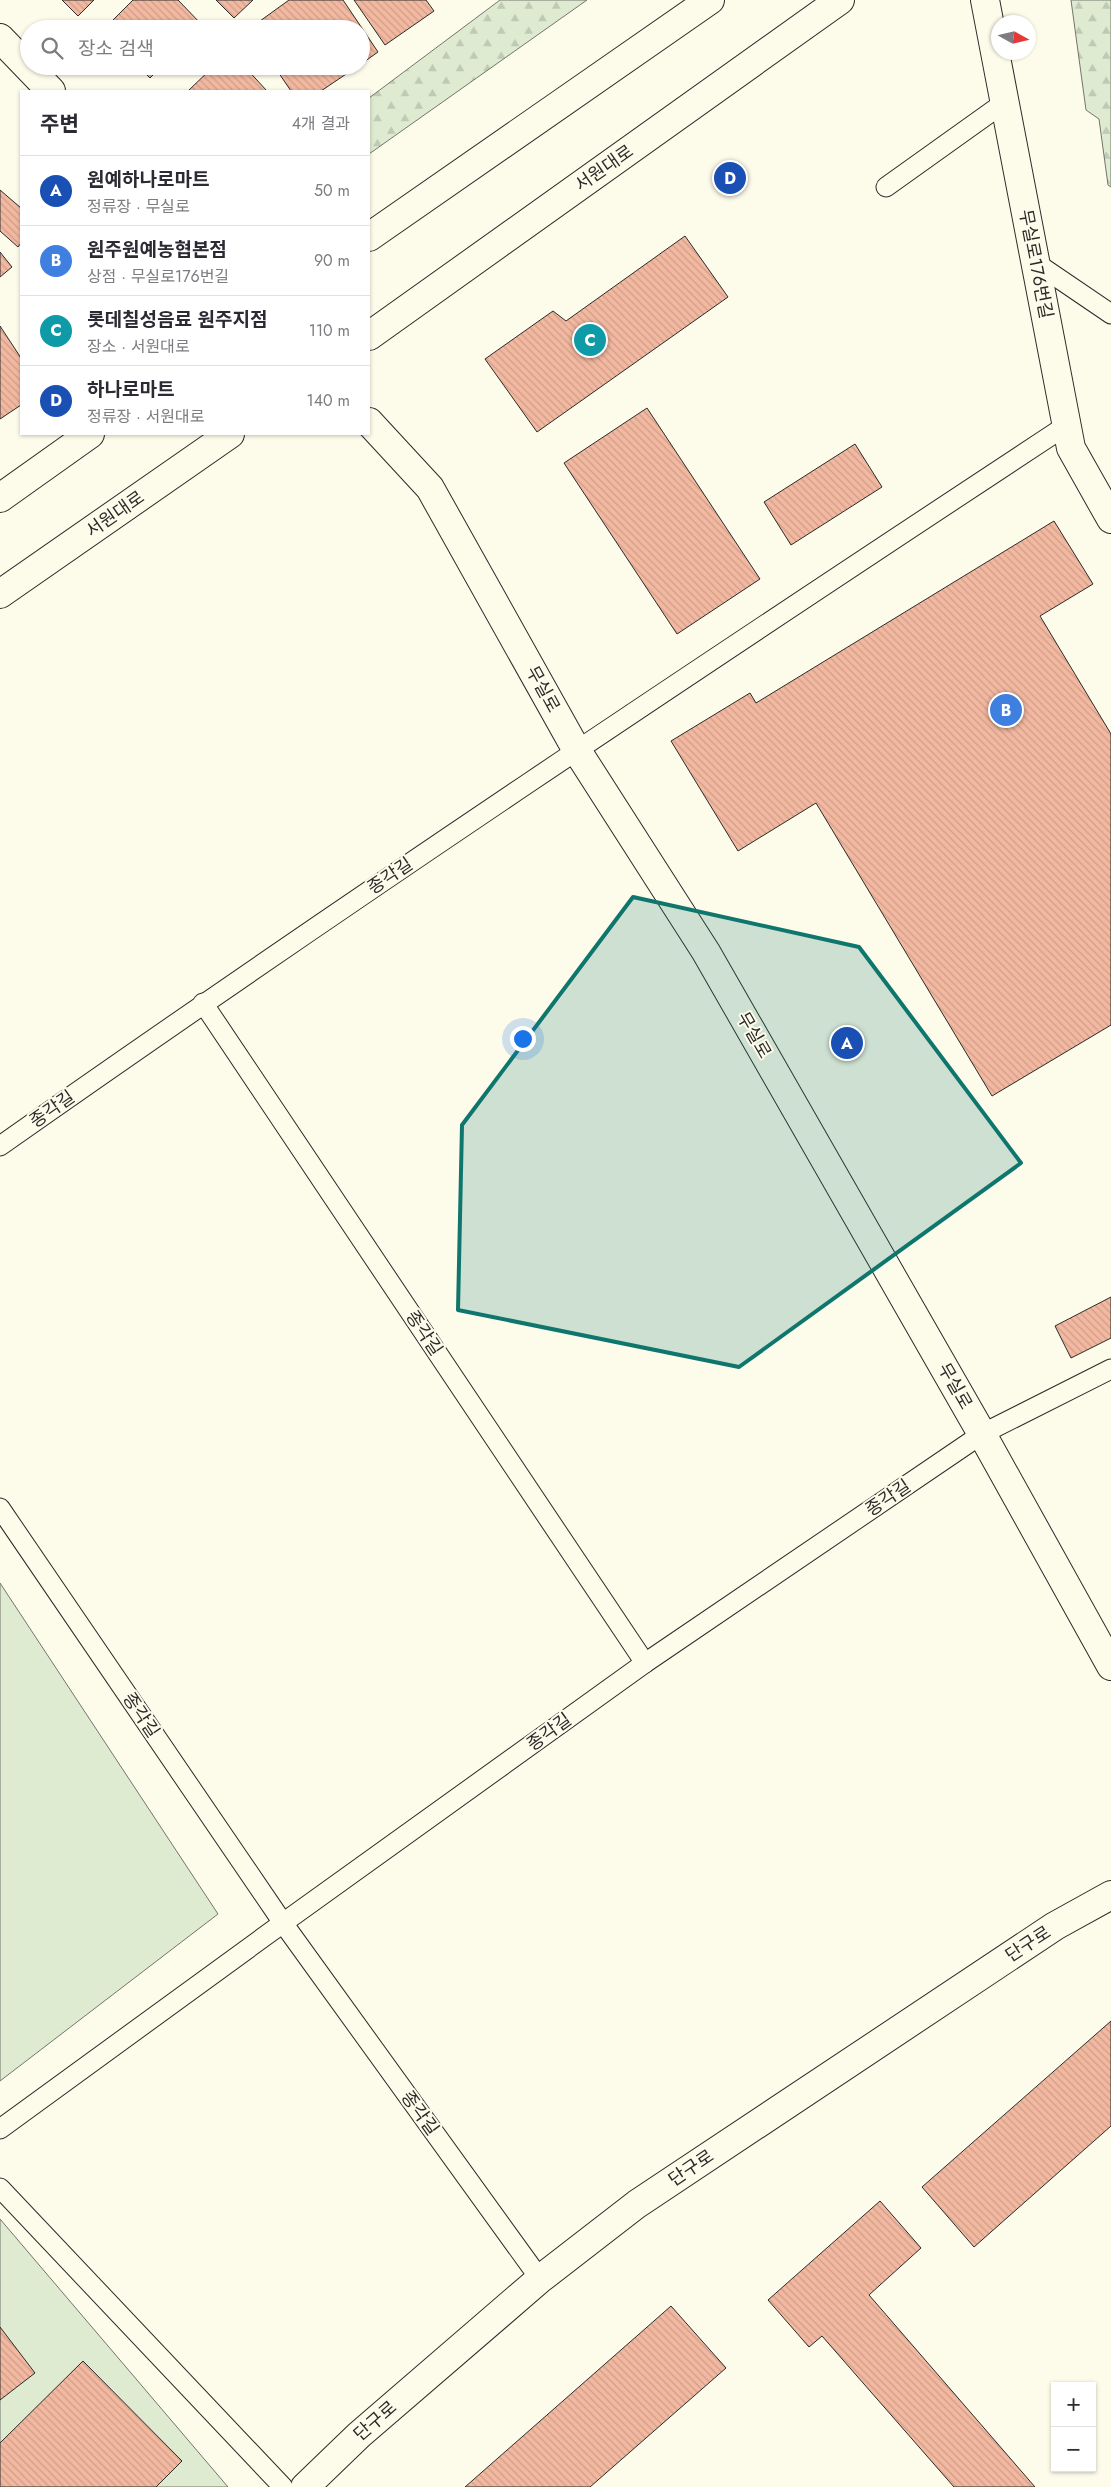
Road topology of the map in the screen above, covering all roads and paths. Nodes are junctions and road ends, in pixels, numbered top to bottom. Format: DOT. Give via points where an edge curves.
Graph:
graph roads {
  1 [pos="710,0"];
  2 [pos="840,0"];
  3 [pos="985,0"];
  4 [pos="0,38"];
  5 [pos="20,59"];
  6 [pos="36,75"];
  7 [pos="50,90"];
  8 [pos="1005,102"];
  9 [pos="886,187"];
  10 [pos="370,236"];
  11 [pos="1036,263"];
  12 [pos="1111,314"];
  13 [pos="370,335"];
  14 [pos="370,423"];
  15 [pos="1067,424"];
  16 [pos="89,435"];
  17 [pos="229,435"];
  18 [pos="0,498"];
  19 [pos="1111,519"];
  20 [pos="0,594"];
  21 [pos="576,749"];
  22 [pos="203,1003"];
  23 [pos="0,1146"];
  24 [pos="1111,1369"];
  25 [pos="982,1434"];
  26 [pos="0,1508"];
  27 [pos="645,1663"];
  28 [pos="1111,1666"];
  29 [pos="1111,1895"];
  30 [pos="283,1922"];
  31 [pos="0,2129"];
  32 [pos="0,2188"];
  33 [pos="540,2279"];
  34 [pos="283,2487"];
  35 [pos="305,2487"];
  1 -- 10 [label="street"];
  2 -- 13 [label="street, 서원대로"];
  3 -- 8 [label="street, 무실로176번길"];
  4 -- 5 [label="street"];
  6 -- 7 [label="street"];
  8 -- 9 [label="lane"];
  8 -- 11 [label="street, 무실로176번길"];
  11 -- 12 [label="lane"];
  11 -- 15 [label="street, 무실로176번길"];
  14 -- 21 [label="street, 무실로" via="430,488"];
  15 -- 19 [label="street, 무실로176번길" via="1071,448"];
  15 -- 21 [label="lane, 종각길"];
  16 -- 18 [label="street"];
  17 -- 20 [label="street, 서원대로"];
  21 -- 22 [label="lane, 종각길"];
  21 -- 25 [label="street, 무실로" via="706,952"];
  22 -- 23 [label="lane, 종각길"];
  22 -- 27 [label="lane, 종각길"];
  24 -- 25 [label="lane"];
  25 -- 27 [label="lane, 종각길"];
  25 -- 28 [label="street, 무실로"];
  26 -- 30 [label="lane, 종각길"];
  27 -- 30 [label="lane, 종각길"];
  29 -- 33 [label="street, 단구로" via="1055,1926 637,2204"];
  30 -- 31 [label="lane, 종각길"];
  30 -- 33 [label="lane, 종각길"];
  32 -- 34 [label="lane"];
  33 -- 35 [label="street, 단구로" via="359,2435"];
}
